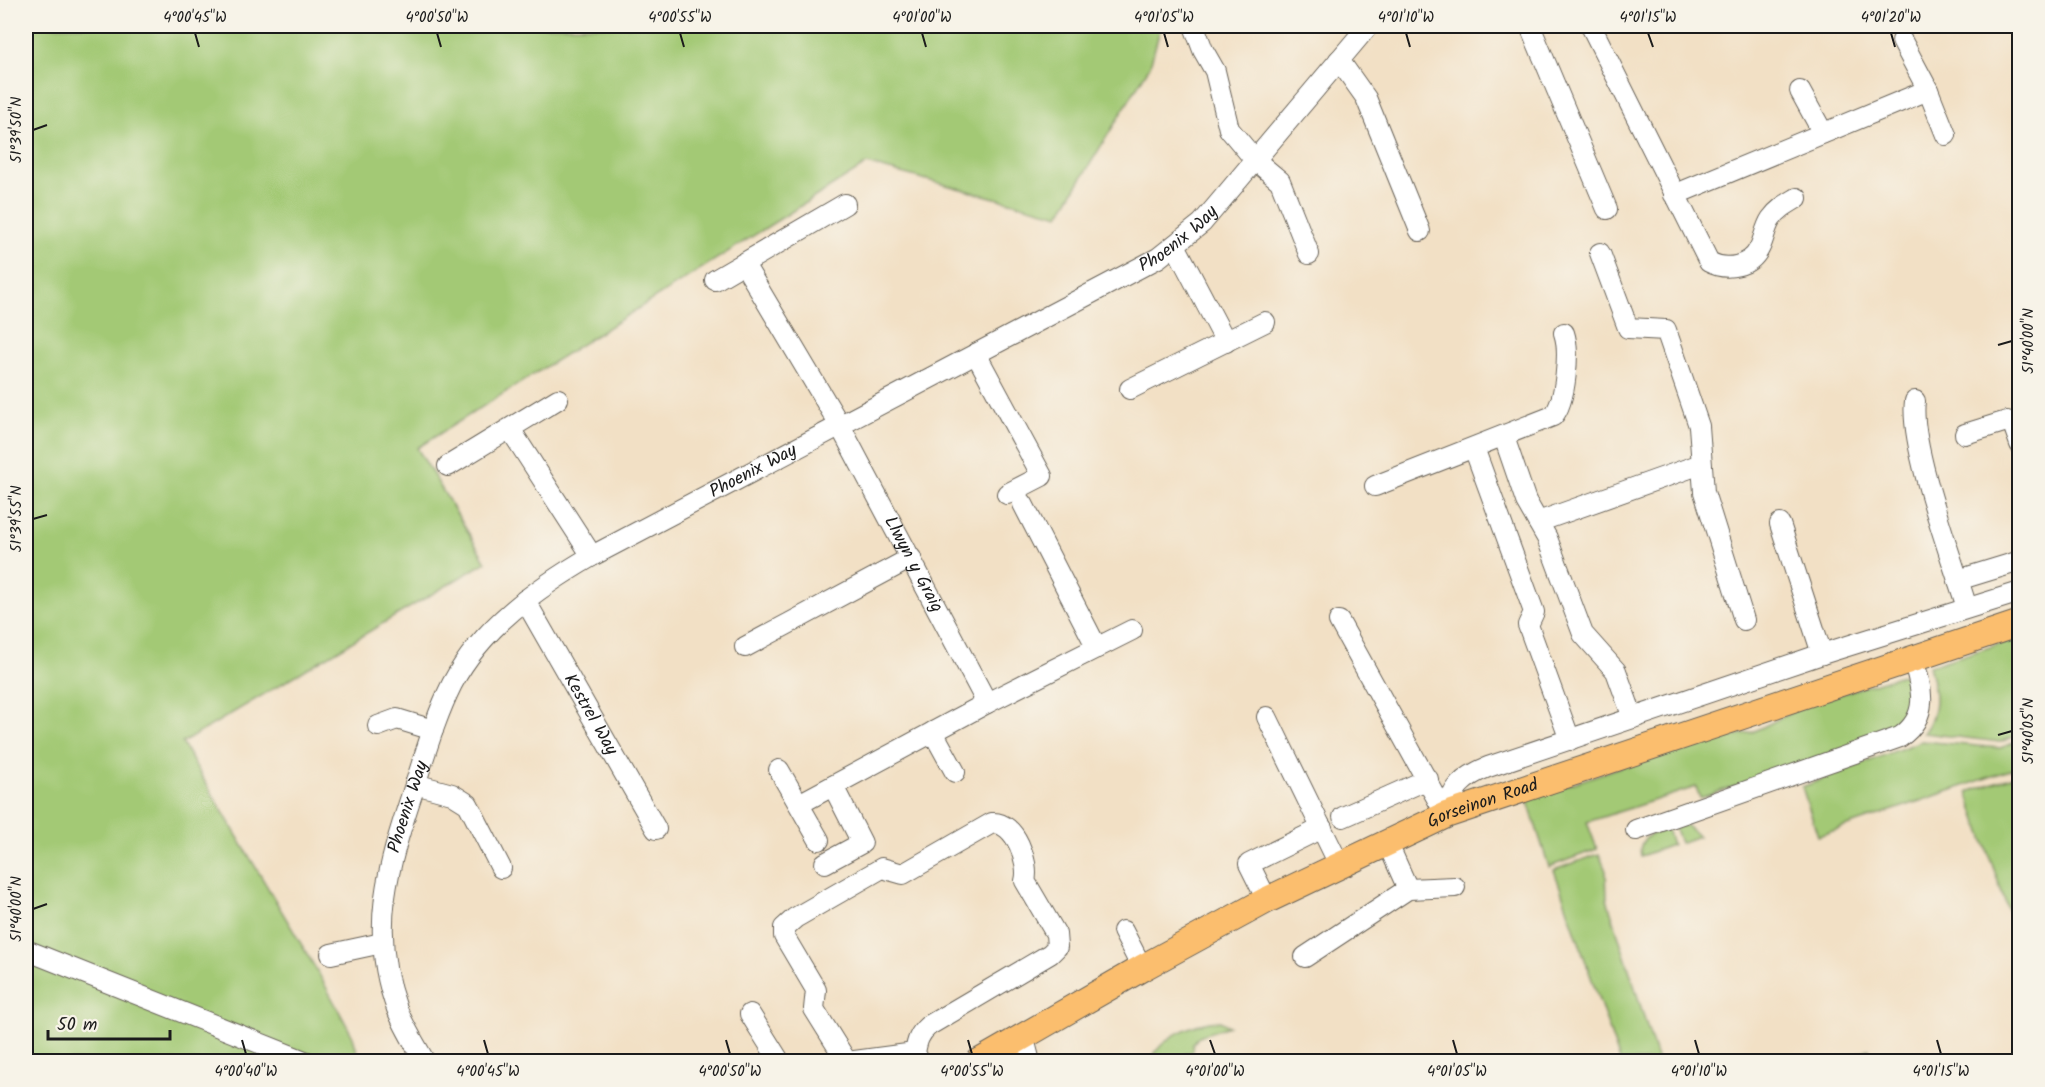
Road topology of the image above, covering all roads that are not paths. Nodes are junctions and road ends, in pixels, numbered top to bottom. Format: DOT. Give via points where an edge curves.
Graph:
graph roads {
  1 [pos="1194,26"];
  2 [pos="1365,26"];
  3 [pos="1530,26"];
  4 [pos="1591,26"];
  5 [pos="1902,40"];
  6 [pos="1339,60"];
  7 [pos="1928,90"];
  8 [pos="1800,91"];
  9 [pos="1823,133"];
  10 [pos="1946,135"];
  11 [pos="1255,160"];
  12 [pos="1674,195"];
  13 [pos="1797,198"];
  14 [pos="845,204"];
  15 [pos="1607,209"];
  16 [pos="1420,231"];
  17 [pos="1175,245"];
  18 [pos="1600,253"];
  19 [pos="1309,254"];
  20 [pos="744,264"];
  21 [pos="715,280"];
  22 [pos="1265,322"];
  23 [pos="1564,333"];
  24 [pos="1226,342"];
  25 [pos="976,354"];
  26 [pos="1130,389"];
  27 [pos="558,399"];
  28 [pos="1915,401"];
  29 [pos="839,424"];
  30 [pos="510,429"];
  31 [pos="1965,434"];
  32 [pos="1504,437"];
  33 [pos="2019,444"];
  34 [pos="1474,448"];
  35 [pos="1701,465"];
  36 [pos="448,466"];
  37 [pos="1375,486"];
  38 [pos="1538,522"];
  39 [pos="1780,524"];
  40 [pos="592,556"];
  41 [pos="911,558"];
  42 [pos="2019,561"];
  43 [pos="1959,579"];
  44 [pos="2019,592"];
  45 [pos="525,600"];
  46 [pos="1967,608"];
  47 [pos="1339,621"];
  48 [pos="1744,621"];
  49 [pos="2019,623"];
  50 [pos="1132,630"];
  51 [pos="745,647"];
  52 [pos="1097,648"];
  53 [pos="1822,654"];
  54 [pos="1913,659"];
  55 [pos="987,703"];
  56 [pos="1267,717"];
  57 [pos="1633,718"];
  58 [pos="378,726"];
  59 [pos="433,730"];
  60 [pos="933,732"];
  61 [pos="1570,740"];
  62 [pos="779,770"];
  63 [pos="955,772"];
  64 [pos="1428,779"];
  65 [pos="415,784"];
  66 [pos="833,786"];
  67 [pos="799,804"];
  68 [pos="1446,815"];
  69 [pos="1343,817"];
  70 [pos="1322,828"];
  71 [pos="656,829"];
  72 [pos="1636,830"];
  73 [pos="819,840"];
  74 [pos="1386,842"];
  75 [pos="825,863"];
  76 [pos="1340,864"];
  77 [pos="501,868"];
  78 [pos="1455,887"];
  79 [pos="1408,889"];
  80 [pos="1267,900"];
  81 [pos="1123,931"];
  82 [pos="382,943"];
  83 [pos="26,950"];
  84 [pos="331,954"];
  85 [pos="1305,957"];
  86 [pos="1142,968"];
  87 [pos="750,1014"];
  88 [pos="1023,1035"];
  89 [pos="918,1057"];
  90 [pos="307,1062"];
  91 [pos="425,1062"];
  92 [pos="780,1062"];
  93 [pos="847,1062"];
  94 [pos="979,1062"];
  95 [pos="1030,1062"];
  1 -- 11 [label="street" via="1215,71 1229,129"];
  2 -- 6 [label="street, Phoenix Way"];
  3 -- 15 [label="street"];
  4 -- 12 [label="street"];
  5 -- 7 [label="street"];
  6 -- 11 [label="street, Phoenix Way"];
  6 -- 16 [label="street" via="1366,98"];
  7 -- 9 [label="street"];
  7 -- 10 [label="street"];
  8 -- 9 [label="street"];
  9 -- 12 [label="street"];
  11 -- 17 [label="street, Phoenix Way" via="1202,223"];
  11 -- 19 [label="street" via="1280,181"];
  12 -- 13 [label="street" via="1704,257 1725,267 1753,258 1771,219"];
  14 -- 20 [label="street"];
  17 -- 24 [label="street"];
  17 -- 25 [label="street, Phoenix Way" via="1142,268"];
  18 -- 35 [label="street" via="1628,328 1666,330 1699,426"];
  20 -- 21 [label="street"];
  20 -- 29 [label="street, Llwyn y Graig"];
  22 -- 24 [label="street"];
  23 -- 32 [label="street" via="1568,345 1557,412"];
  24 -- 26 [label="street"];
  25 -- 29 [label="street, Phoenix Way"];
  25 -- 52 [label="street" via="1042,476 1015,499"];
  27 -- 30 [label="street"];
  28 -- 43 [label="street" via="1923,459"];
  29 -- 40 [label="street, Phoenix Way"];
  29 -- 41 [label="street, Llwyn y Graig"];
  30 -- 36 [label="street"];
  30 -- 40 [label="street"];
  31 -- 33 [label="street" via="2007,421 2013,424"];
  32 -- 34 [label="street"];
  32 -- 38 [label="street" via="1526,501"];
  34 -- 37 [label="street"];
  34 -- 61 [label="street" via="1534,612 1528,626"];
  35 -- 38 [label="street"];
  35 -- 48 [label="street" via="1704,492"];
  38 -- 57 [label="street" via="1583,634 1616,671"];
  39 -- 53 [label="street"];
  40 -- 45 [label="street, Phoenix Way"];
  41 -- 51 [label="street"];
  41 -- 55 [label="street, Llwyn y Graig"];
  42 -- 43 [label="street"];
  43 -- 46 [label="street"];
  44 -- 46 [label="street"];
  45 -- 59 [label="street, Phoenix Way" via="496,626 461,669"];
  45 -- 71 [label="street, Kestrel Way"];
  46 -- 53 [label="street"];
  47 -- 64 [label="street"];
  49 -- 54 [label="main road, Gorseinon Road"];
  50 -- 52 [label="street"];
  52 -- 55 [label="street"];
  53 -- 57 [label="street"];
  54 -- 68 [label="main road, Gorseinon Road"];
  54 -- 72 [label="street" via="1923,700 1918,717 1900,737"];
  55 -- 60 [label="street"];
  56 -- 70 [label="street"];
  57 -- 61 [label="street"];
  58 -- 59 [label="street" via="397,719"];
  59 -- 65 [label="street, Phoenix Way"];
  60 -- 63 [label="street"];
  60 -- 66 [label="street"];
  61 -- 68 [label="street" via="1467,776 1454,790"];
  62 -- 67 [label="street"];
  64 -- 68 [label="street"];
  64 -- 69 [label="street"];
  65 -- 77 [label="street" via="452,794 468,804"];
  65 -- 82 [label="street, Phoenix Way" via="383,900"];
  66 -- 67 [label="street"];
  66 -- 75 [label="street" via="862,843"];
  67 -- 73 [label="street"];
  68 -- 74 [label="main road, Gorseinon Road"];
  70 -- 76 [label="street"];
  70 -- 80 [label="street" via="1249,864"];
  74 -- 76 [label="main road, Gorseinon Road"];
  74 -- 79 [label="street"];
  76 -- 80 [label="main road, Gorseinon Road"];
  78 -- 79 [label="street"];
  79 -- 85 [label="street"];
  80 -- 86 [label="main road, Gorseinon Road"];
  81 -- 86 [label="street"];
  82 -- 84 [label="street"];
  82 -- 91 [label="street, Phoenix Way" via="395,1003"];
  83 -- 90 [label="street"];
  86 -- 88 [label="main road, Gorseinon Road"];
  87 -- 92 [label="street"];
  88 -- 94 [label="main road, Gorseinon Road"];
  88 -- 95 [label="street"];
  89 -- 93 [label="street"];
  89 -- 93 [label="street" via="920,1034 928,1026 1057,947 1056,933 1025,881 1027,870 1021,850 1008,829 997,823 903,874 882,868 784,928 784,936 816,990 814,1009"];
}
